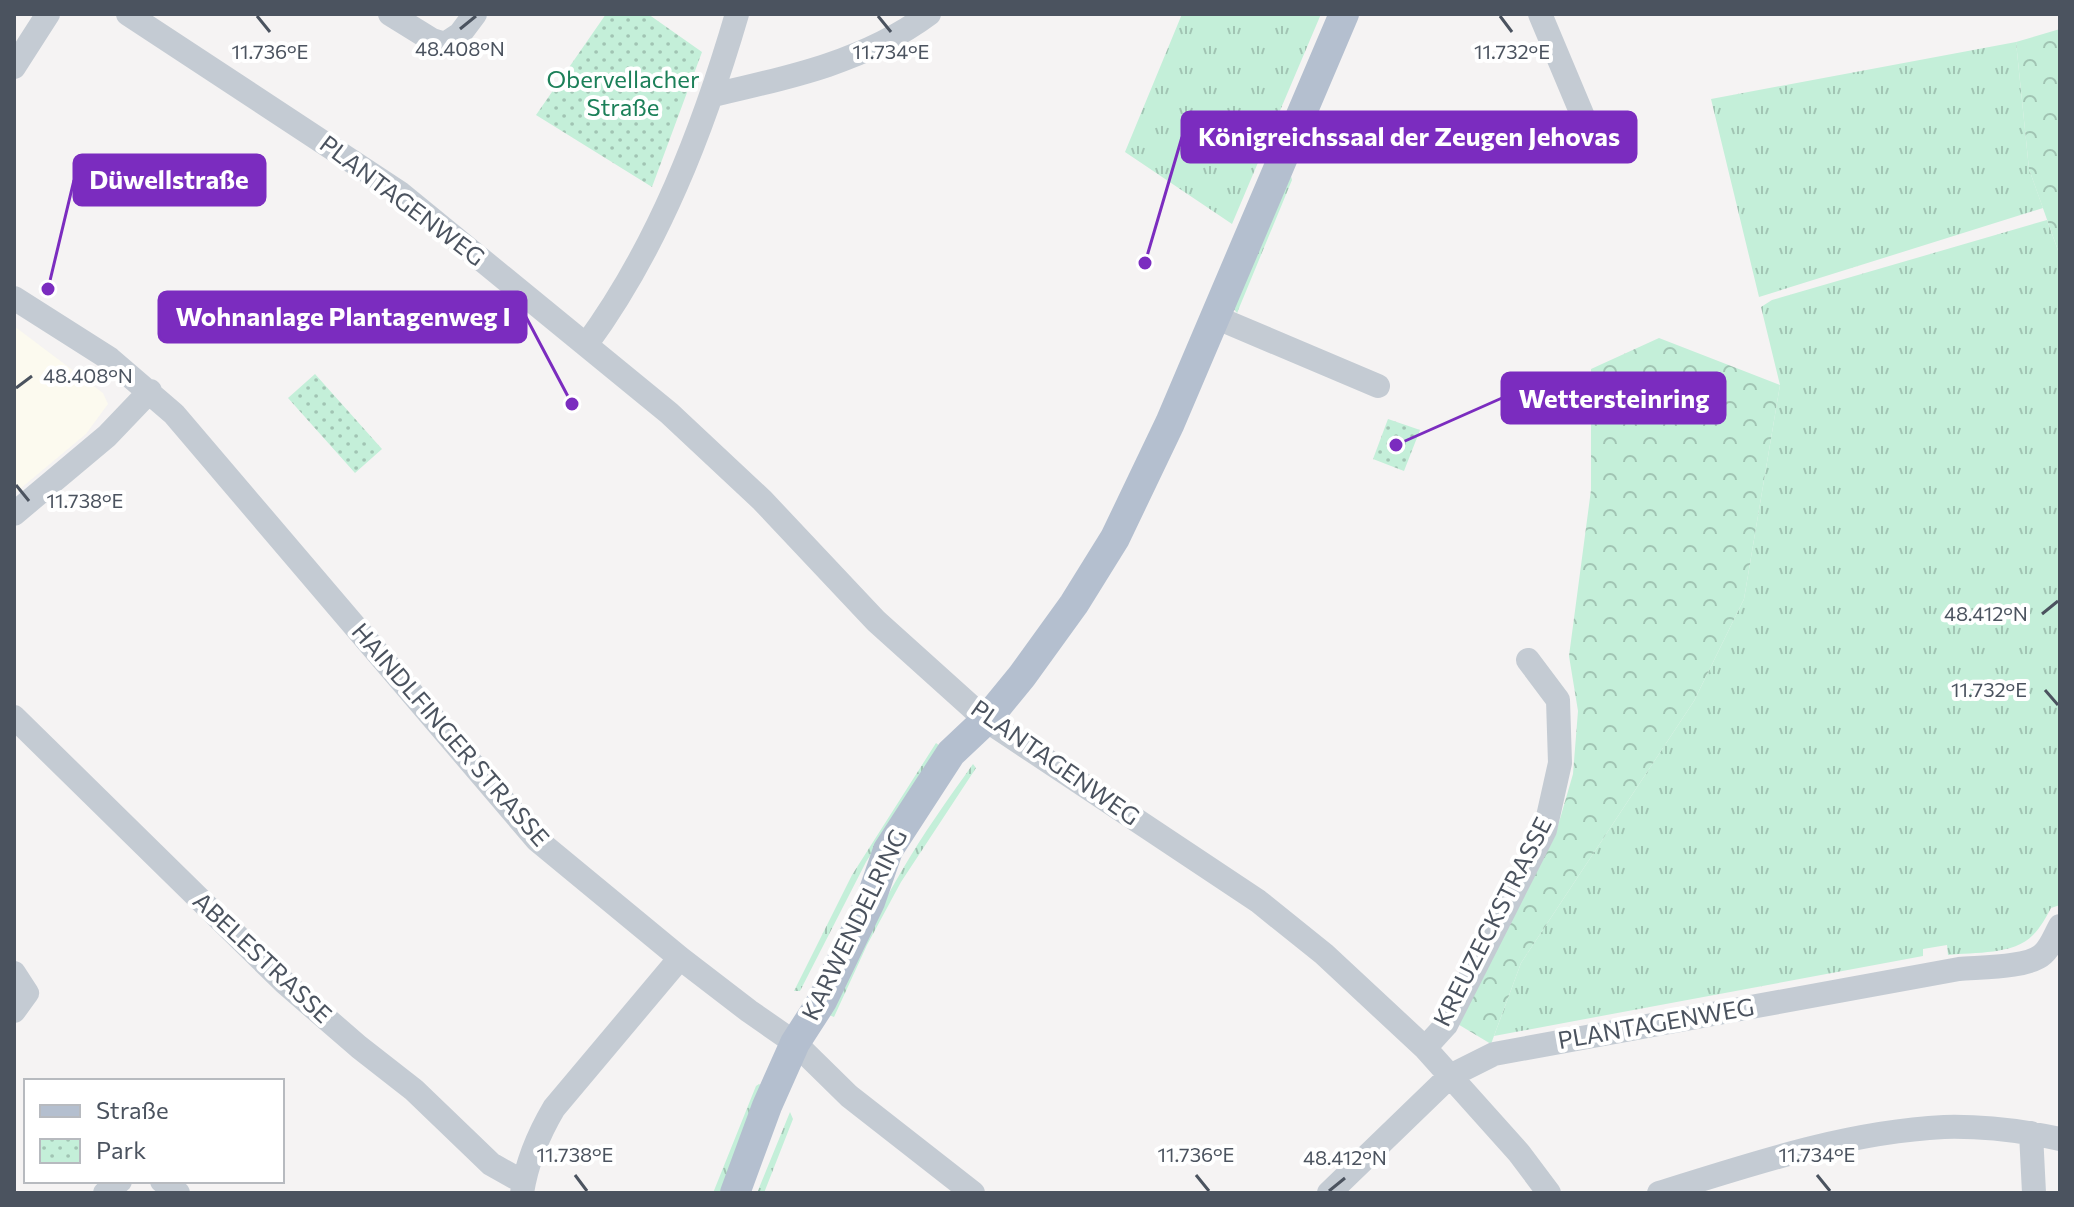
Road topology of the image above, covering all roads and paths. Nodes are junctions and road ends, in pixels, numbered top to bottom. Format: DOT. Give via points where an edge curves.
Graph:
graph roads {
  1 [pos="48,14"];
  2 [pos="128,14"];
  3 [pos="390,14"];
  4 [pos="475,14"];
  5 [pos="737,14"];
  6 [pos="929,14"];
  7 [pos="1344,14"];
  8 [pos="1540,14"];
  9 [pos="14,67"];
  10 [pos="713,95"];
  11 [pos="1612,133"];
  12 [pos="14,298"];
  13 [pos="1215,317"];
  14 [pos="586,345"];
  15 [pos="1378,386"];
  16 [pos="150,391"];
  17 [pos="14,514"];
  18 [pos="1528,660"];
  19 [pos="14,717"];
  20 [pos="986,720"];
  21 [pos="2060,926"];
  22 [pos="680,958"];
  23 [pos="14,973"];
  24 [pos="14,1011"];
  25 [pos="795,1043"];
  26 [pos="1425,1048"];
  27 [pos="1450,1076"];
  28 [pos="2031,1133"];
  29 [pos="2060,1139"];
  30 [pos="522,1188"];
  31 [pos="735,1193"];
  32 [pos="973,1193"];
  33 [pos="1329,1193"];
  34 [pos="1549,1193"];
  35 [pos="1659,1193"];
  36 [pos="2034,1193"];
  1 -- 9 [label="street"];
  2 -- 14 [label="street, PLANTAGENWEG" via="400,193"];
  3 -- 4 [label="street" via="445,44"];
  5 -- 10 [label="street"];
  6 -- 10 [label="street" via="837,62"];
  7 -- 13 [label="main road, KARWENDELRING"];
  8 -- 11 [label="street" via="1587,126 1601,135"];
  10 -- 14 [label="street" via="665,209 615,305"];
  12 -- 16 [label="street, HAINDLFINGER STRASSE"];
  13 -- 15 [label="street"];
  13 -- 20 [label="main road, KARWENDELRING" via="1115,538 1074,604"];
  14 -- 20 [label="street, PLANTAGENWEG" via="762,500 876,621"];
  16 -- 17 [label="street" via="107,436"];
  16 -- 22 [label="street, HAINDLFINGER STRASSE" via="537,840"];
  18 -- 26 [label="street, KREUZECKSTRASSE" via="1558,700 1560,763 1545,830 1446,1025"];
  19 -- 30 [label="street, ABELESTRASSE" via="285,983"];
  20 -- 25 [label="main road, KARWENDELRING" via="951,753 888,850 870,902 822,1001"];
  20 -- 26 [label="street, PLANTAGENWEG" via="1258,901"];
  21 -- 27 [label="street, PLANTAGENWEG" via="2047,950 2027,962 1959,969 1494,1054"];
  22 -- 25 [label="street, HAINDLFINGER STRASSE"];
  22 -- 30 [label="street" via="554,1108 538,1134"];
  23 -- 24 [label="street" via="27,993"];
  25 -- 31 [label="main road, KARWENDELRING"];
  25 -- 32 [label="street, HAINDLFINGER STRASSE" via="849,1096"];
  26 -- 27 [label="street, PLANTAGENWEG"];
  27 -- 33 [label="street"];
  27 -- 34 [label="street"];
  28 -- 29 [label="street"];
  28 -- 35 [label="street" via="1948,1127 1853,1139"];
  28 -- 36 [label="street"];
}
